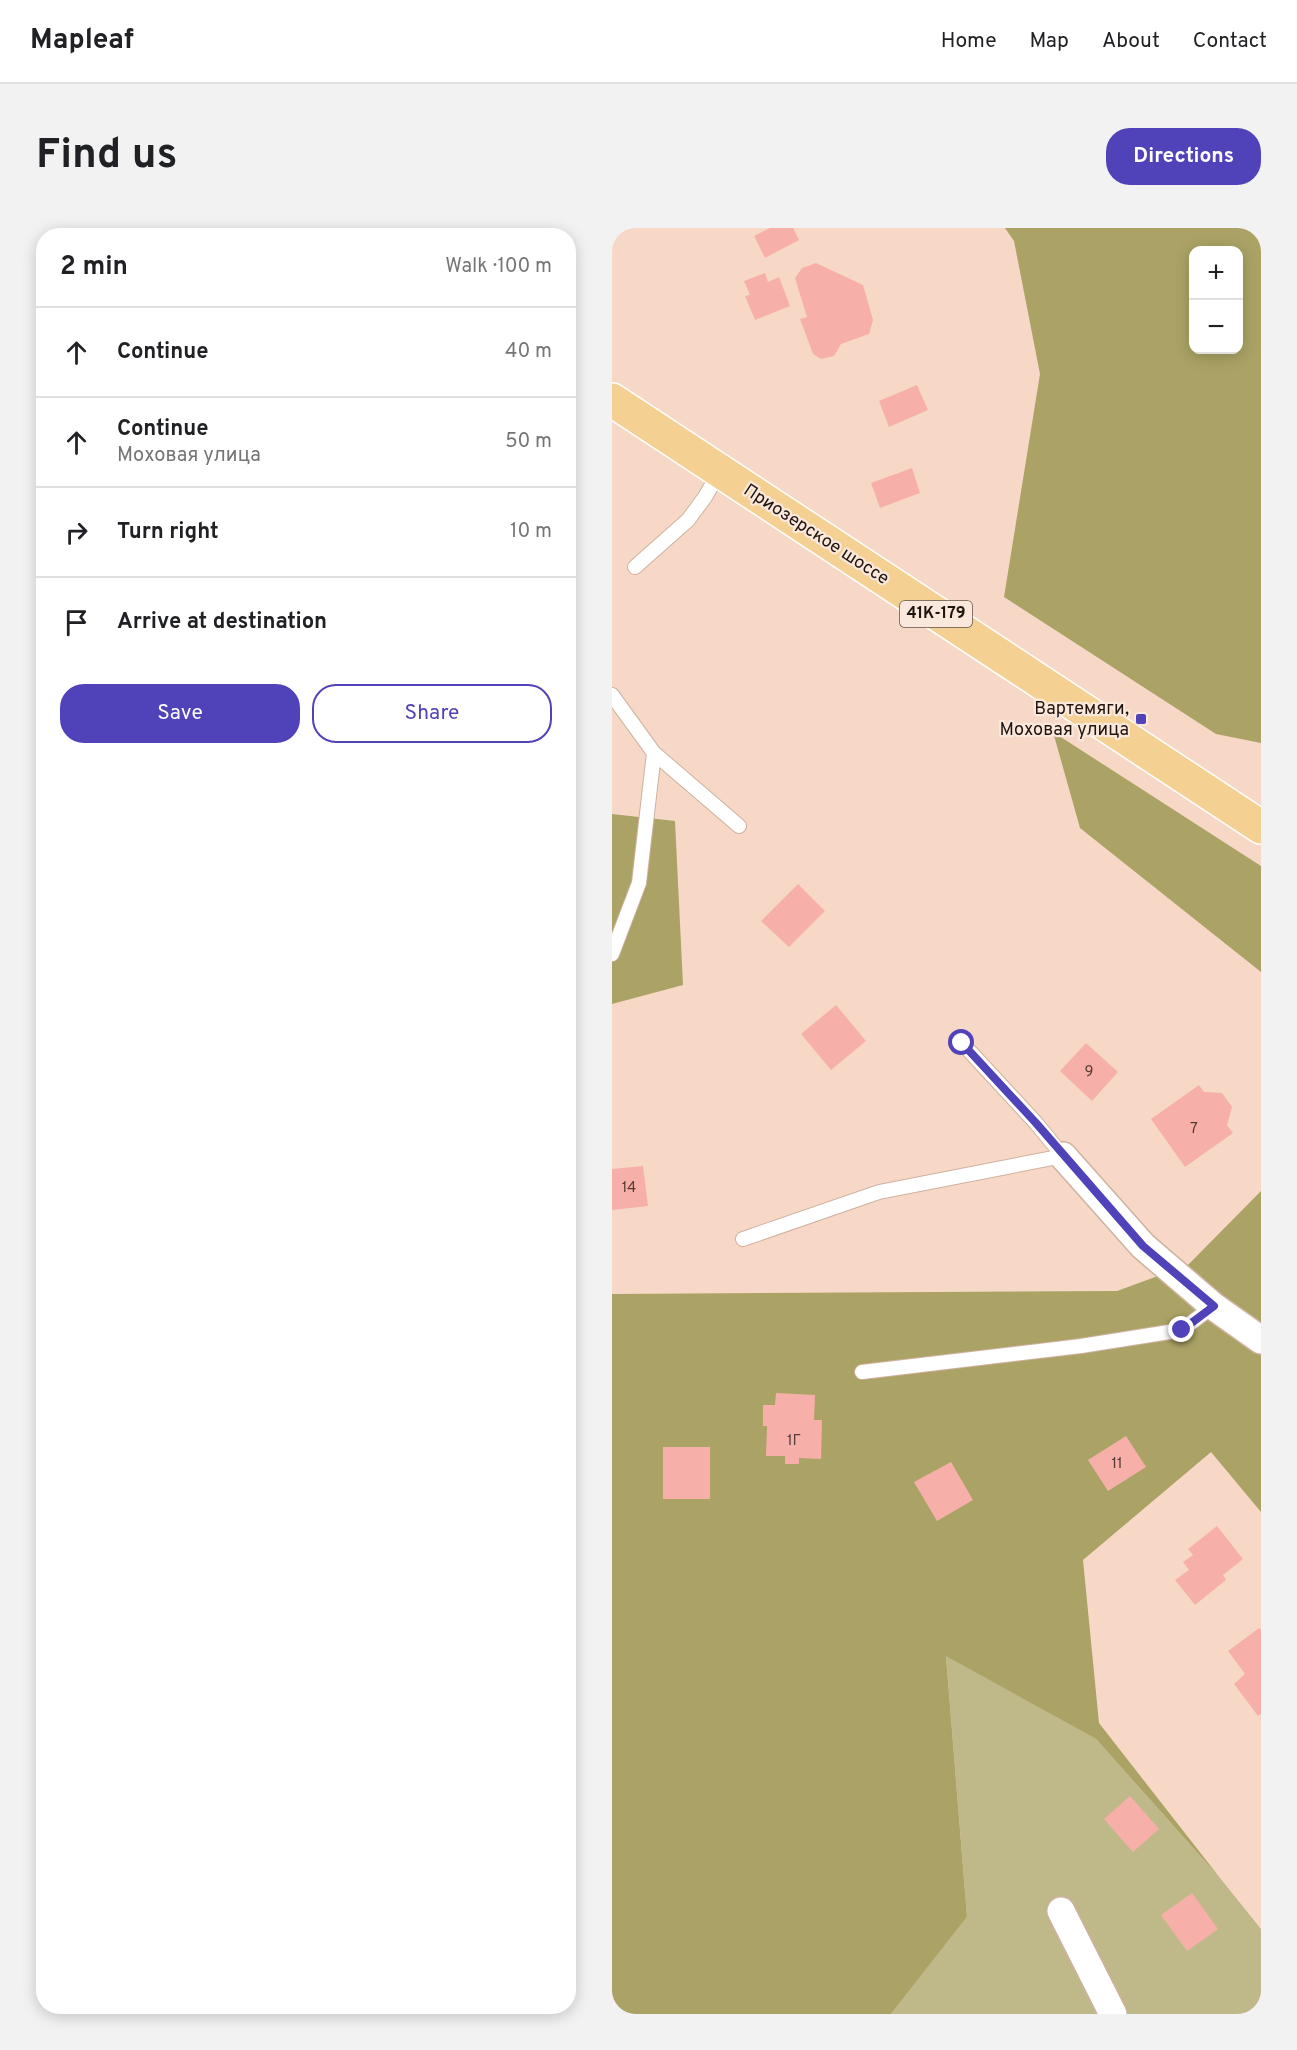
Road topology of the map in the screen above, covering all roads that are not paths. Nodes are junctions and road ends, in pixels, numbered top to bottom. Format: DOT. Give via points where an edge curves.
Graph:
graph roads {
  1 [pos="612,400"];
  2 [pos="720,471"];
  3 [pos="635,567"];
  4 [pos="612,695"];
  5 [pos="654,753"];
  6 [pos="739,826"];
  7 [pos="1261,827"];
  8 [pos="612,954"];
  9 [pos="962,1043"];
  10 [pos="1063,1156"];
  11 [pos="743,1239"];
  12 [pos="1214,1306"];
  13 [pos="1261,1340"];
  14 [pos="862,1372"];
  15 [pos="1061,1911"];
  16 [pos="1113,2014"];
  1 -- 2 [label="main road, Приозерское шоссе / 41К-179"];
  2 -- 3 [label="lane" via="688,520"];
  2 -- 7 [label="main road, Приозерское шоссе / 41К-179"];
  4 -- 5 [label="lane"];
  5 -- 6 [label="lane"];
  5 -- 8 [label="lane" via="639,883"];
  9 -- 10 [label="lane"];
  10 -- 11 [label="lane" via="879,1192"];
  10 -- 12 [label="street" via="1143,1246"];
  12 -- 13 [label="street"];
  12 -- 14 [label="lane" via="1182,1330"];
  15 -- 16 [label="street"];
}
